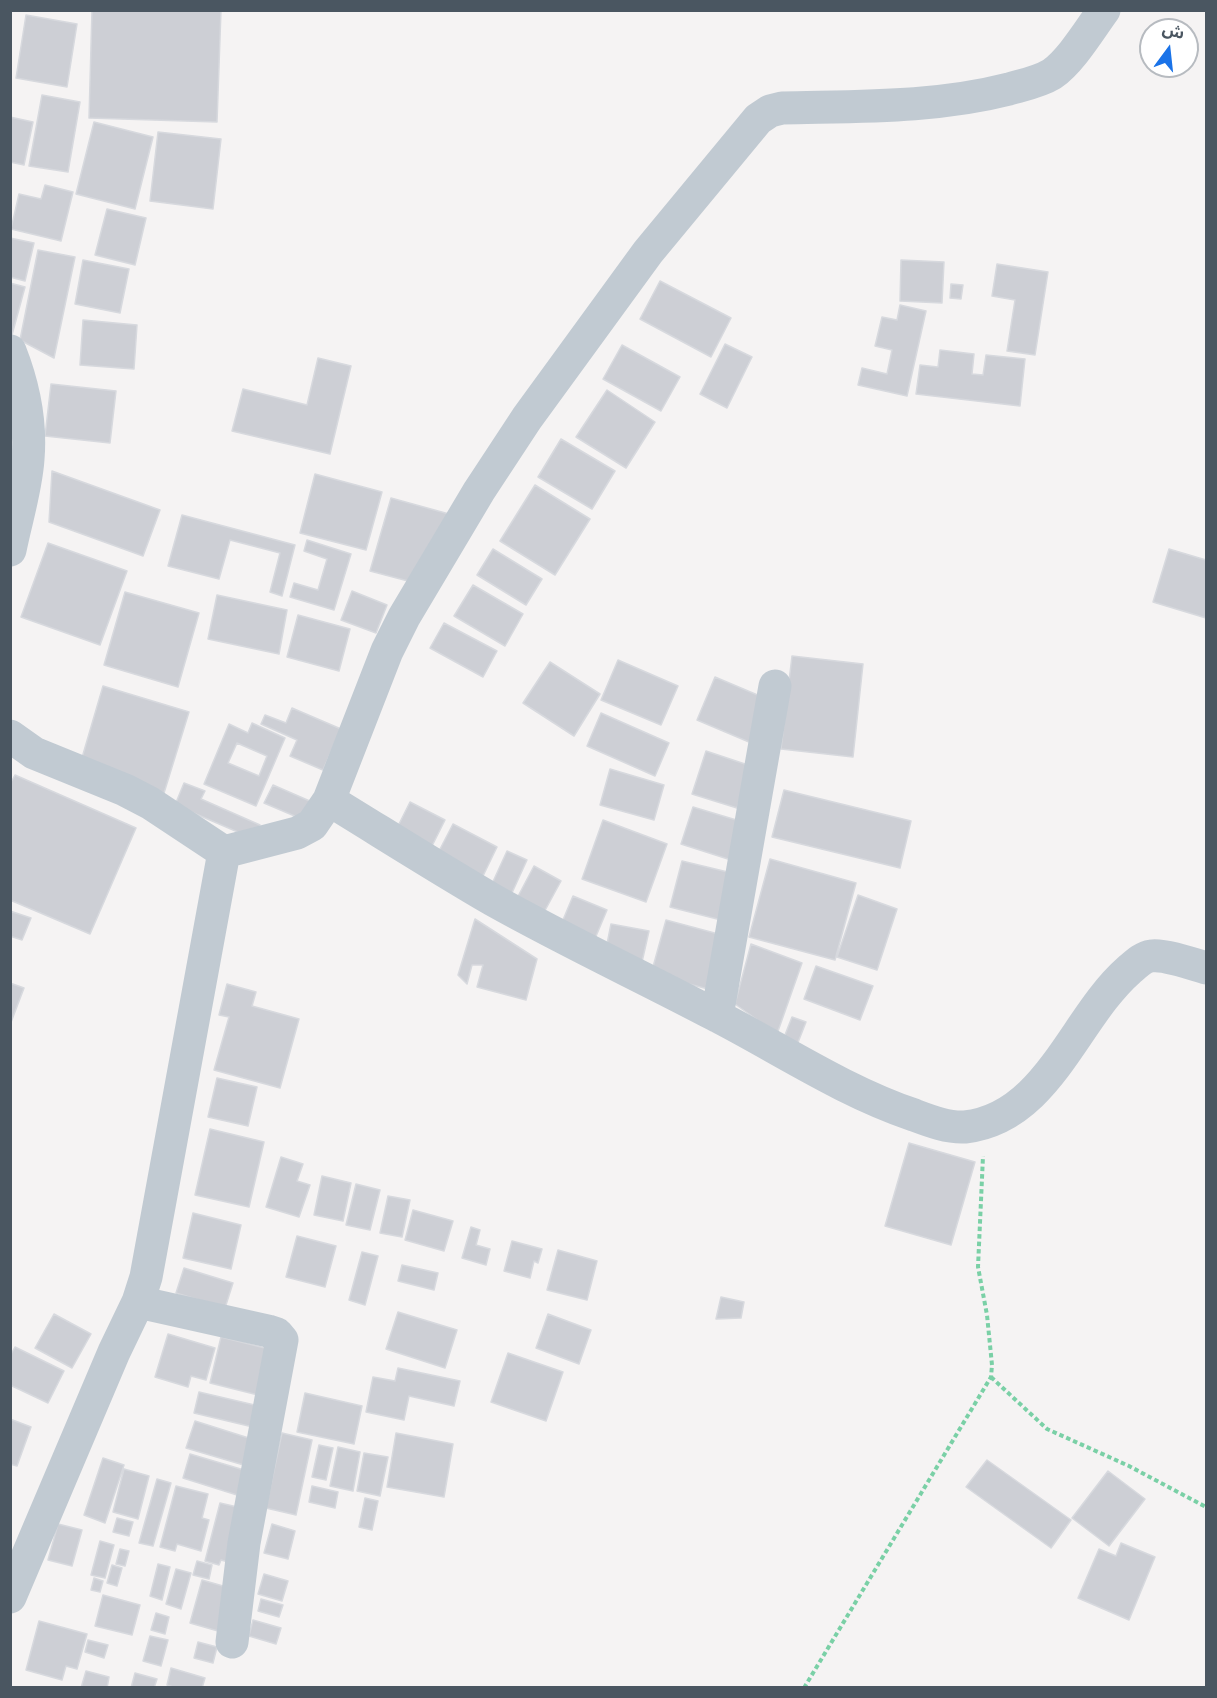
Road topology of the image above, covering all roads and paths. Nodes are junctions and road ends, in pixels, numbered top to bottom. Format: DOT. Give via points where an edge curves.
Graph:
graph roads {
  1 [pos="1104,10"];
  2 [pos="10,351"];
  3 [pos="10,550"];
  4 [pos="775,686"];
  5 [pos="10,736"];
  6 [pos="328,800"];
  7 [pos="224,852"];
  8 [pos="1206,968"];
  9 [pos="717,1016"];
  10 [pos="984,1122"];
  11 [pos="138,1302"];
  12 [pos="991,1377"];
  13 [pos="1206,1507"];
  14 [pos="10,1597"];
  15 [pos="232,1642"];
  16 [pos="804,1688"];
  1 -- 6 [label="street" via="1065,62 1052,74 1033,82 977,97 926,104 782,108 758,119 648,252 479,491 404,616"];
  2 -- 3 [label="street" via="19,373 29,436"];
  4 -- 9 [label="street"];
  5 -- 7 [label="street" via="34,753 150,803"];
  6 -- 7 [label="street" via="312,825 297,833"];
  6 -- 9 [label="street" via="494,900"];
  7 -- 11 [label="street" via="146,1277"];
  8 -- 10 [label="street" via="1150,956 1138,962 1113,984 1031,1095 1011,1110"];
  9 -- 10 [label="street" via="872,1100 936,1123 963,1127"];
  10 -- 12 [label="path" via="978,1267 987,1315"];
  11 -- 14 [label="street"];
  11 -- 15 [label="street" via="268,1331 282,1340 244,1543"];
  12 -- 13 [label="path" via="1047,1429 1130,1466"];
  12 -- 16 [label="path"];
}
